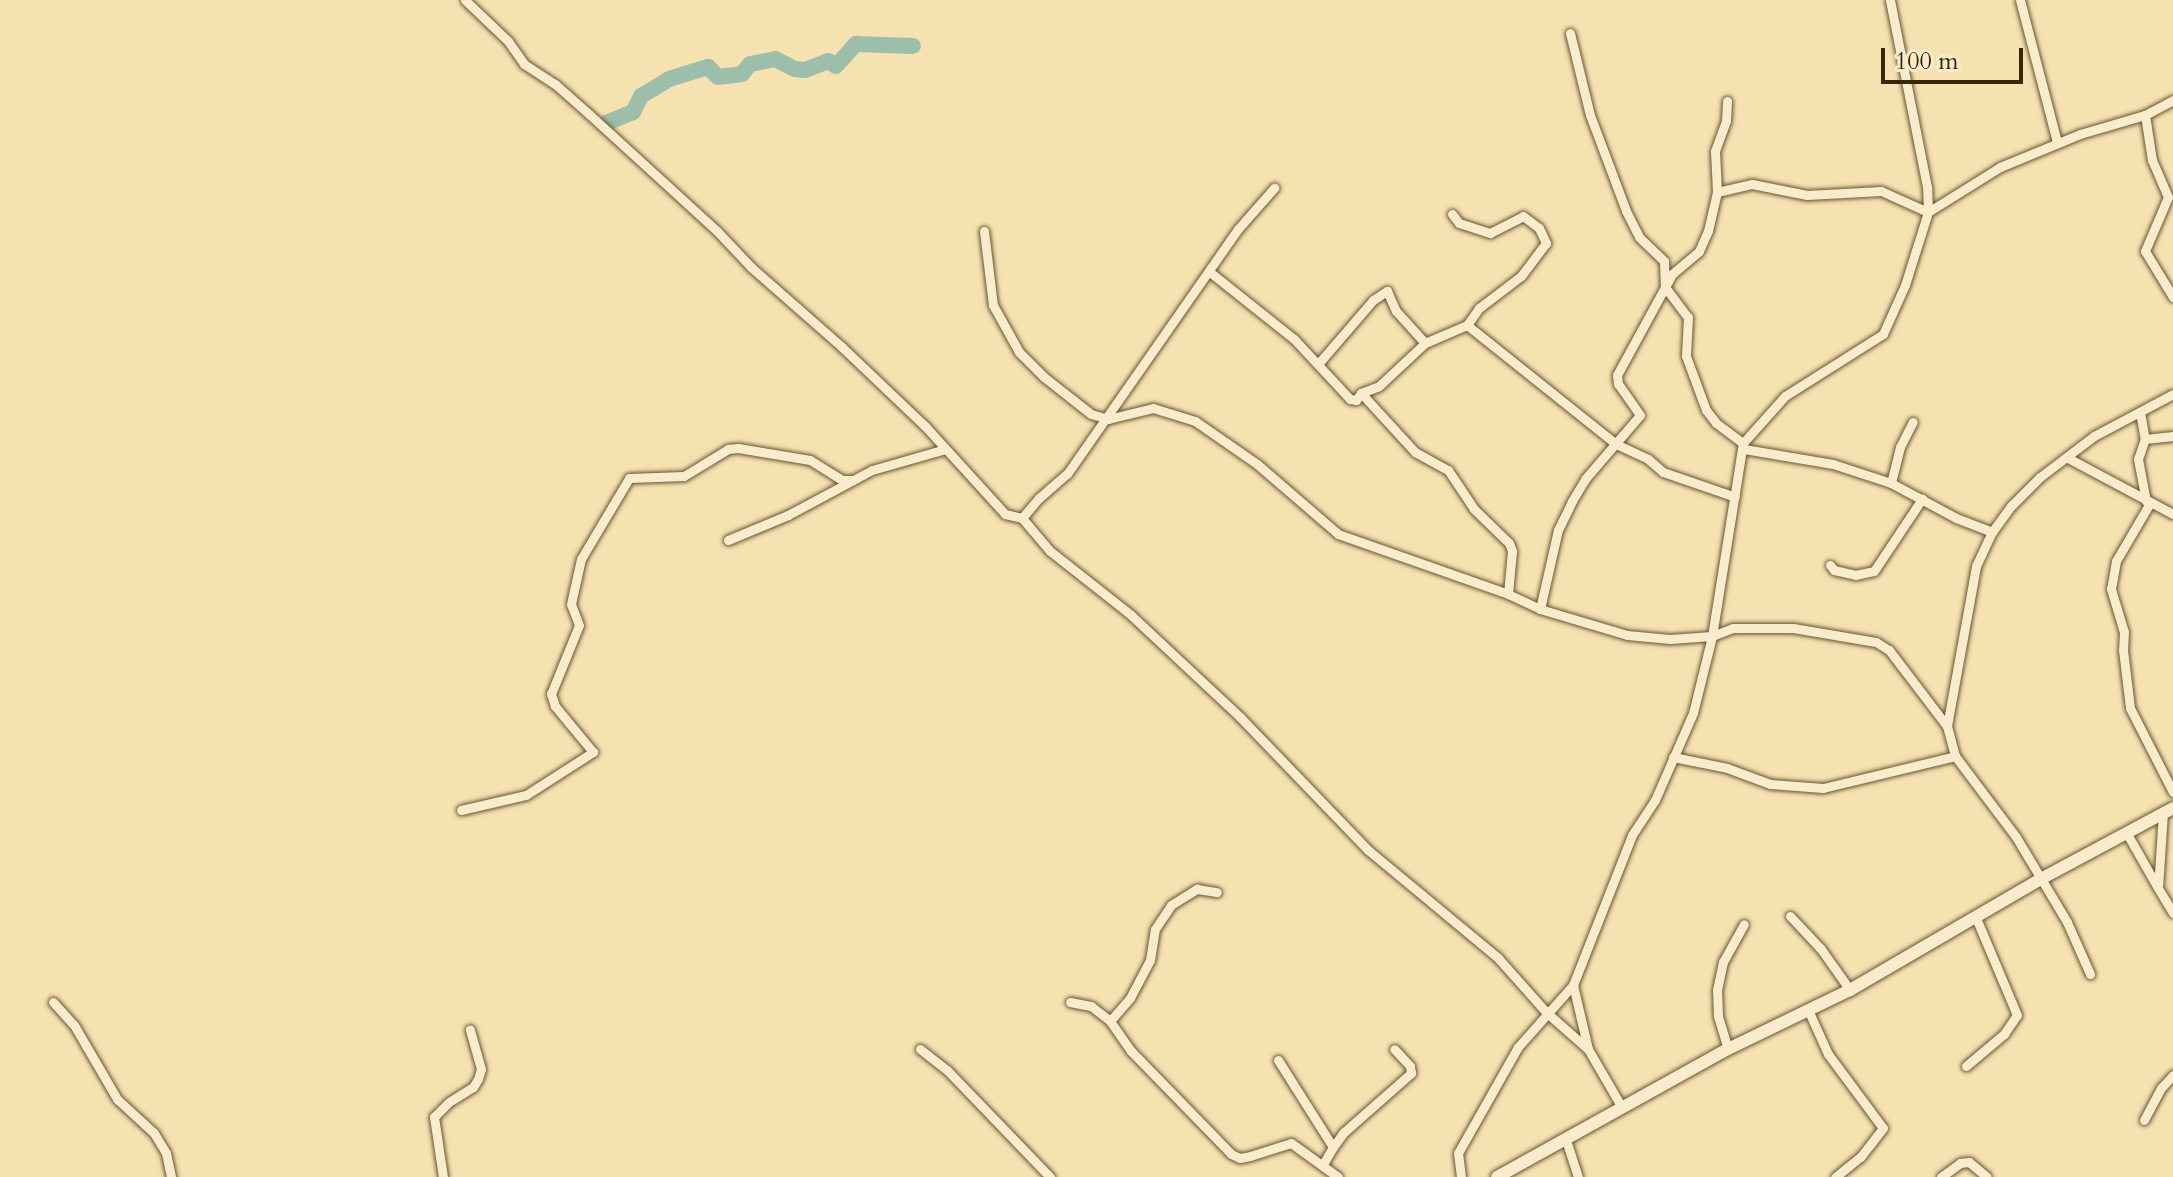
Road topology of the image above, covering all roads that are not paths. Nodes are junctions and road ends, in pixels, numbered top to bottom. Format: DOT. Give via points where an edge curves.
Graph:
graph roads {
  1 [pos="465,0"];
  2 [pos="1890,0"];
  3 [pos="2020,0"];
  4 [pos="1570,33"];
  5 [pos="2173,100"];
  6 [pos="1727,101"];
  7 [pos="2145,115"];
  8 [pos="2057,142"];
  9 [pos="1274,188"];
  10 [pos="1717,192"];
  11 [pos="1928,212"];
  12 [pos="1452,214"];
  13 [pos="984,231"];
  14 [pos="1211,273"];
  15 [pos="1665,287"];
  16 [pos="2173,297"];
  17 [pos="1467,325"];
  18 [pos="1425,343"];
  19 [pos="1318,364"];
  20 [pos="1361,393"];
  21 [pos="2173,394"];
  22 [pos="2140,412"];
  23 [pos="1108,419"];
  24 [pos="1913,422"];
  25 [pos="2173,436"];
  26 [pos="2145,439"];
  27 [pos="1616,444"];
  28 [pos="1743,446"];
  29 [pos="945,449"];
  30 [pos="2068,458"];
  31 [pos="853,480"];
  32 [pos="1891,483"];
  33 [pos="1735,497"];
  34 [pos="1922,499"];
  35 [pos="2148,502"];
  36 [pos="2173,514"];
  37 [pos="1022,518"];
  38 [pos="1992,532"];
  39 [pos="728,540"];
  40 [pos="1830,565"];
  41 [pos="1508,594"];
  42 [pos="1540,609"];
  43 [pos="1712,636"];
  44 [pos="1947,726"];
  45 [pos="1955,756"];
  46 [pos="1673,757"];
  47 [pos="2173,792"];
  48 [pos="461,810"];
  49 [pos="2168,810"];
  50 [pos="2126,832"];
  51 [pos="2039,880"];
  52 [pos="2158,888"];
  53 [pos="1217,892"];
  54 [pos="2173,913"];
  55 [pos="1790,916"];
  56 [pos="1976,918"];
  57 [pos="1744,924"];
  58 [pos="2090,974"];
  59 [pos="1573,985"];
  60 [pos="1850,990"];
  61 [pos="53,1002"];
  62 [pos="1070,1002"];
  63 [pos="1546,1012"];
  64 [pos="1809,1012"];
  65 [pos="1110,1021"];
  66 [pos="470,1030"];
  67 [pos="920,1049"];
  68 [pos="1394,1049"];
  69 [pos="1588,1049"];
  70 [pos="1728,1049"];
  71 [pos="1278,1060"];
  72 [pos="1966,1066"];
  73 [pos="2173,1075"];
  74 [pos="1621,1106"];
  75 [pos="2144,1120"];
  76 [pos="1566,1140"];
  77 [pos="1333,1147"];
  78 [pos="1323,1164"];
  79 [pos="171,1177"];
  80 [pos="443,1177"];
  81 [pos="1050,1177"];
  82 [pos="1338,1177"];
  83 [pos="1461,1177"];
  84 [pos="1497,1177"];
  85 [pos="1578,1177"];
  86 [pos="1835,1177"];
  87 [pos="1941,1177"];
  88 [pos="1987,1177"];
  1 -- 29 [label="street" via="524,64 555,84 717,231"];
  2 -- 11 [label="street"];
  3 -- 8 [label="street"];
  4 -- 15 [label="street" via="1590,115 1639,237 1664,261"];
  5 -- 7 [label="street"];
  6 -- 10 [label="street" via="1715,151"];
  7 -- 8 [label="street"];
  7 -- 16 [label="street" via="2152,160 2168,197 2145,251"];
  8 -- 11 [label="street" via="2000,167"];
  9 -- 14 [label="street" via="1238,229"];
  10 -- 11 [label="street" via="1752,184 1807,195 1881,191"];
  10 -- 15 [label="street" via="1699,251"];
  11 -- 28 [label="street" via="1883,334 1785,396"];
  12 -- 17 [label="street" via="1459,223 1490,233 1523,216 1539,228 1546,243 1521,276 1479,308"];
  13 -- 23 [label="street" via="993,305 1019,352 1091,414"];
  14 -- 19 [label="street"];
  14 -- 23 [label="street"];
  15 -- 27 [label="street" via="1618,369 1618,384 1641,413"];
  15 -- 28 [label="street" via="1688,317 1686,356 1706,410"];
  17 -- 18 [label="street"];
  17 -- 27 [label="street"];
  18 -- 19 [label="street" via="1396,311 1387,291"];
  18 -- 20 [label="street" via="1379,386"];
  19 -- 20 [label="street" via="1350,399"];
  20 -- 41 [label="street" via="1415,452 1448,470 1474,509 1509,543"];
  21 -- 22 [label="street"];
  22 -- 26 [label="street"];
  22 -- 30 [label="street" via="2094,436"];
  23 -- 37 [label="street" via="1067,474"];
  23 -- 41 [label="street" via="1153,408 1195,421 1257,464 1338,534"];
  24 -- 32 [label="street"];
  25 -- 26 [label="street"];
  26 -- 35 [label="street" via="2138,459"];
  27 -- 33 [label="street" via="1663,472"];
  27 -- 42 [label="street" via="1585,479 1558,530"];
  28 -- 32 [label="street" via="1833,464"];
  28 -- 33 [label="street"];
  29 -- 31 [label="street"];
  29 -- 37 [label="street" via="1005,514"];
  30 -- 35 [label="street"];
  30 -- 38 [label="street" via="2031,484"];
  31 -- 39 [label="street"];
  31 -- 48 [label="street" via="842,480 810,460 738,448 684,476 629,478 581,559 571,604 579,625 551,694 593,752 526,795"];
  32 -- 34 [label="street"];
  33 -- 43 [label="street"];
  34 -- 38 [label="street"];
  34 -- 40 [label="street" via="1874,571 1855,575"];
  35 -- 36 [label="street"];
  35 -- 47 [label="street" via="2116,561 2111,589 2124,632 2130,708"];
  37 -- 63 [label="street" via="1050,551 1131,615 1241,718 1368,850 1498,958"];
  38 -- 44 [label="street" via="1976,566"];
  41 -- 42 [label="street"];
  42 -- 43 [label="street" via="1627,635"];
  43 -- 44 [label="street" via="1733,628 1793,628 1876,642 1889,650"];
  43 -- 46 [label="street" via="1700,692"];
  44 -- 45 [label="street"];
  45 -- 46 [label="street" via="1823,788 1770,784"];
  45 -- 51 [label="street" via="2016,837"];
  46 -- 59 [label="street" via="1655,800 1632,835"];
  49 -- 50 [label="street"];
  49 -- 52 [label="street"];
  50 -- 51 [label="street"];
  50 -- 52 [label="street"];
  51 -- 56 [label="street"];
  51 -- 58 [label="street" via="2067,922"];
  52 -- 54 [label="street"];
  53 -- 65 [label="street" via="1197,889 1171,905 1155,929 1144,973"];
  55 -- 60 [label="street"];
  56 -- 60 [label="street"];
  56 -- 72 [label="street" via="2017,1015 2004,1034"];
  57 -- 70 [label="street" via="1723,962 1717,990"];
  59 -- 63 [label="street"];
  59 -- 69 [label="street"];
  60 -- 64 [label="street"];
  61 -- 79 [label="street" via="74,1025 117,1099 154,1133"];
  62 -- 65 [label="street" via="1091,1006"];
  63 -- 69 [label="street"];
  63 -- 83 [label="street" via="1518,1047 1458,1153"];
  64 -- 70 [label="street"];
  64 -- 86 [label="street" via="1828,1054 1883,1128"];
  65 -- 78 [label="street" via="1131,1051 1231,1154 1240,1158 1291,1143"];
  66 -- 80 [label="street" via="481,1069 478,1079 434,1117"];
  67 -- 81 [label="street"];
  68 -- 77 [label="street" via="1411,1073"];
  69 -- 74 [label="street"];
  70 -- 74 [label="street"];
  71 -- 77 [label="street"];
  73 -- 75 [label="street"];
  74 -- 76 [label="street"];
  76 -- 84 [label="street"];
  76 -- 85 [label="street"];
  77 -- 78 [label="street"];
  78 -- 82 [label="street"];
  87 -- 88 [label="street" via="1969,1162"];
}
